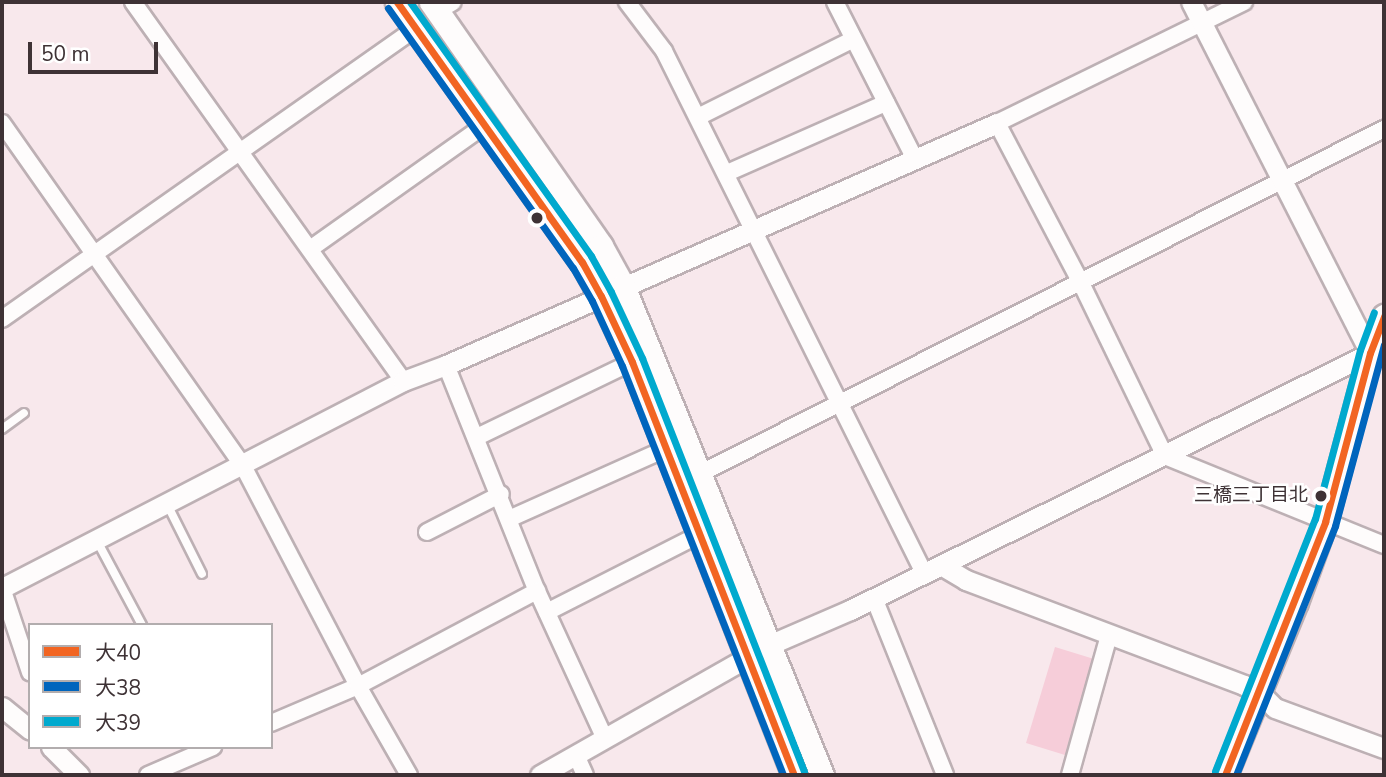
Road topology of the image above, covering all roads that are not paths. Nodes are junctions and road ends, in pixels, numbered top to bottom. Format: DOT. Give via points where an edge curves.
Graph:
graph roads {
  1 [pos="133,2"];
  2 [pos="397,2"];
  3 [pos="627,2"];
  4 [pos="835,2"];
  5 [pos="1191,2"];
  6 [pos="1244,2"];
  7 [pos="441,5"];
  8 [pos="1201,22"];
  9 [pos="416,28"];
  10 [pos="854,39"];
  11 [pos="886,103"];
  12 [pos="698,117"];
  13 [pos="2,123"];
  14 [pos="998,123"];
  15 [pos="485,125"];
  16 [pos="1384,129"];
  17 [pos="240,152"];
  18 [pos="915,159"];
  19 [pos="727,173"];
  20 [pos="1281,180"];
  21 [pos="754,228"];
  22 [pos="310,250"];
  23 [pos="95,255"];
  24 [pos="1081,283"];
  25 [pos="623,286"];
  26 [pos="601,296"];
  27 [pos="1384,316"];
  28 [pos="2,318"];
  29 [pos="1377,354"];
  30 [pos="632,362"];
  31 [pos="446,365"];
  32 [pos="403,381"];
  33 [pos="839,404"];
  34 [pos="24,413"];
  35 [pos="2,429"];
  36 [pos="477,437"];
  37 [pos="665,449"];
  38 [pos="1165,456"];
  39 [pos="242,464"];
  40 [pos="701,472"];
  41 [pos="501,494"];
  42 [pos="167,503"];
  43 [pos="510,518"];
  44 [pos="1325,522"];
  45 [pos="427,532"];
  46 [pos="698,535"];
  47 [pos="96,539"];
  48 [pos="1384,545"];
  49 [pos="933,569"];
  50 [pos="202,574"];
  51 [pos="2,588"];
  52 [pos="537,591"];
  53 [pos="874,598"];
  54 [pos="547,612"];
  55 [pos="141,623"];
  56 [pos="1109,635"];
  57 [pos="769,645"];
  58 [pos="748,659"];
  59 [pos="28,666"];
  60 [pos="358,686"];
  61 [pos="1260,693"];
  62 [pos="2,706"];
  63 [pos="273,722"];
  64 [pos="28,728"];
  65 [pos="605,739"];
  66 [pos="1384,748"];
  67 [pos="54,749"];
  68 [pos="209,749"];
  69 [pos="576,755"];
  70 [pos="79,775"];
  71 [pos="148,775"];
  72 [pos="409,775"];
  73 [pos="540,775"];
  74 [pos="586,775"];
  75 [pos="794,775"];
  76 [pos="822,775"];
  77 [pos="945,775"];
  78 [pos="1070,775"];
  79 [pos="1225,775"];
  1 -- 17 [label="street"];
  2 -- 9 [label="main road"];
  3 -- 12 [label="street" via="664,51"];
  4 -- 10 [label="street"];
  5 -- 8 [label="street"];
  6 -- 8 [label="street"];
  7 -- 25 [label="main road"];
  8 -- 14 [label="street"];
  8 -- 20 [label="street"];
  9 -- 15 [label="main road"];
  9 -- 17 [label="street"];
  10 -- 11 [label="street"];
  10 -- 12 [label="street"];
  11 -- 18 [label="street"];
  11 -- 19 [label="street"];
  12 -- 19 [label="street"];
  13 -- 23 [label="street"];
  14 -- 18 [label="street"];
  14 -- 24 [label="street"];
  15 -- 22 [label="street"];
  15 -- 26 [label="main road"];
  16 -- 20 [label="street"];
  17 -- 22 [label="street"];
  17 -- 23 [label="street"];
  18 -- 21 [label="street"];
  19 -- 21 [label="street"];
  20 -- 24 [label="street"];
  20 -- 29 [label="street"];
  21 -- 25 [label="street"];
  21 -- 33 [label="street"];
  22 -- 32 [label="street"];
  23 -- 28 [label="street"];
  23 -- 39 [label="street"];
  24 -- 33 [label="street"];
  24 -- 38 [label="street"];
  25 -- 26 [label="street"];
  25 -- 40 [label="main road"];
  26 -- 30 [label="main road"];
  26 -- 31 [label="street"];
  27 -- 29 [label="main road"];
  29 -- 38 [label="street"];
  29 -- 44 [label="main road"];
  30 -- 36 [label="street"];
  30 -- 37 [label="main road"];
  31 -- 32 [label="street"];
  31 -- 36 [label="street"];
  32 -- 39 [label="street"];
  33 -- 40 [label="street"];
  33 -- 49 [label="street"];
  34 -- 35 [label="lane"];
  36 -- 41 [label="street"];
  37 -- 43 [label="street"];
  37 -- 46 [label="main road"];
  38 -- 44 [label="street"];
  38 -- 49 [label="street"];
  39 -- 42 [label="street"];
  39 -- 60 [label="street"];
  40 -- 57 [label="main road"];
  41 -- 43 [label="street"];
  41 -- 45 [label="street"];
  42 -- 47 [label="street"];
  42 -- 50 [label="lane"];
  43 -- 52 [label="street"];
  44 -- 48 [label="street"];
  44 -- 61 [label="main road"];
  46 -- 54 [label="street"];
  46 -- 58 [label="main road"];
  47 -- 51 [label="street"];
  47 -- 55 [label="lane"];
  49 -- 53 [label="street"];
  49 -- 56 [label="street"];
  51 -- 59 [label="street"];
  52 -- 54 [label="street"];
  52 -- 60 [label="street"];
  53 -- 57 [label="street"];
  53 -- 77 [label="street"];
  54 -- 65 [label="street"];
  56 -- 61 [label="street"];
  56 -- 78 [label="street"];
  57 -- 58 [label="street"];
  57 -- 76 [label="main road"];
  58 -- 65 [label="street"];
  58 -- 75 [label="main road"];
  60 -- 63 [label="street"];
  60 -- 72 [label="street"];
  61 -- 66 [label="street" via="1275,708"];
  61 -- 79 [label="main road"];
  62 -- 64 [label="street"];
  65 -- 69 [label="street"];
  67 -- 70 [label="street"];
  68 -- 71 [label="street"];
  69 -- 73 [label="street"];
  69 -- 74 [label="street"];
}
